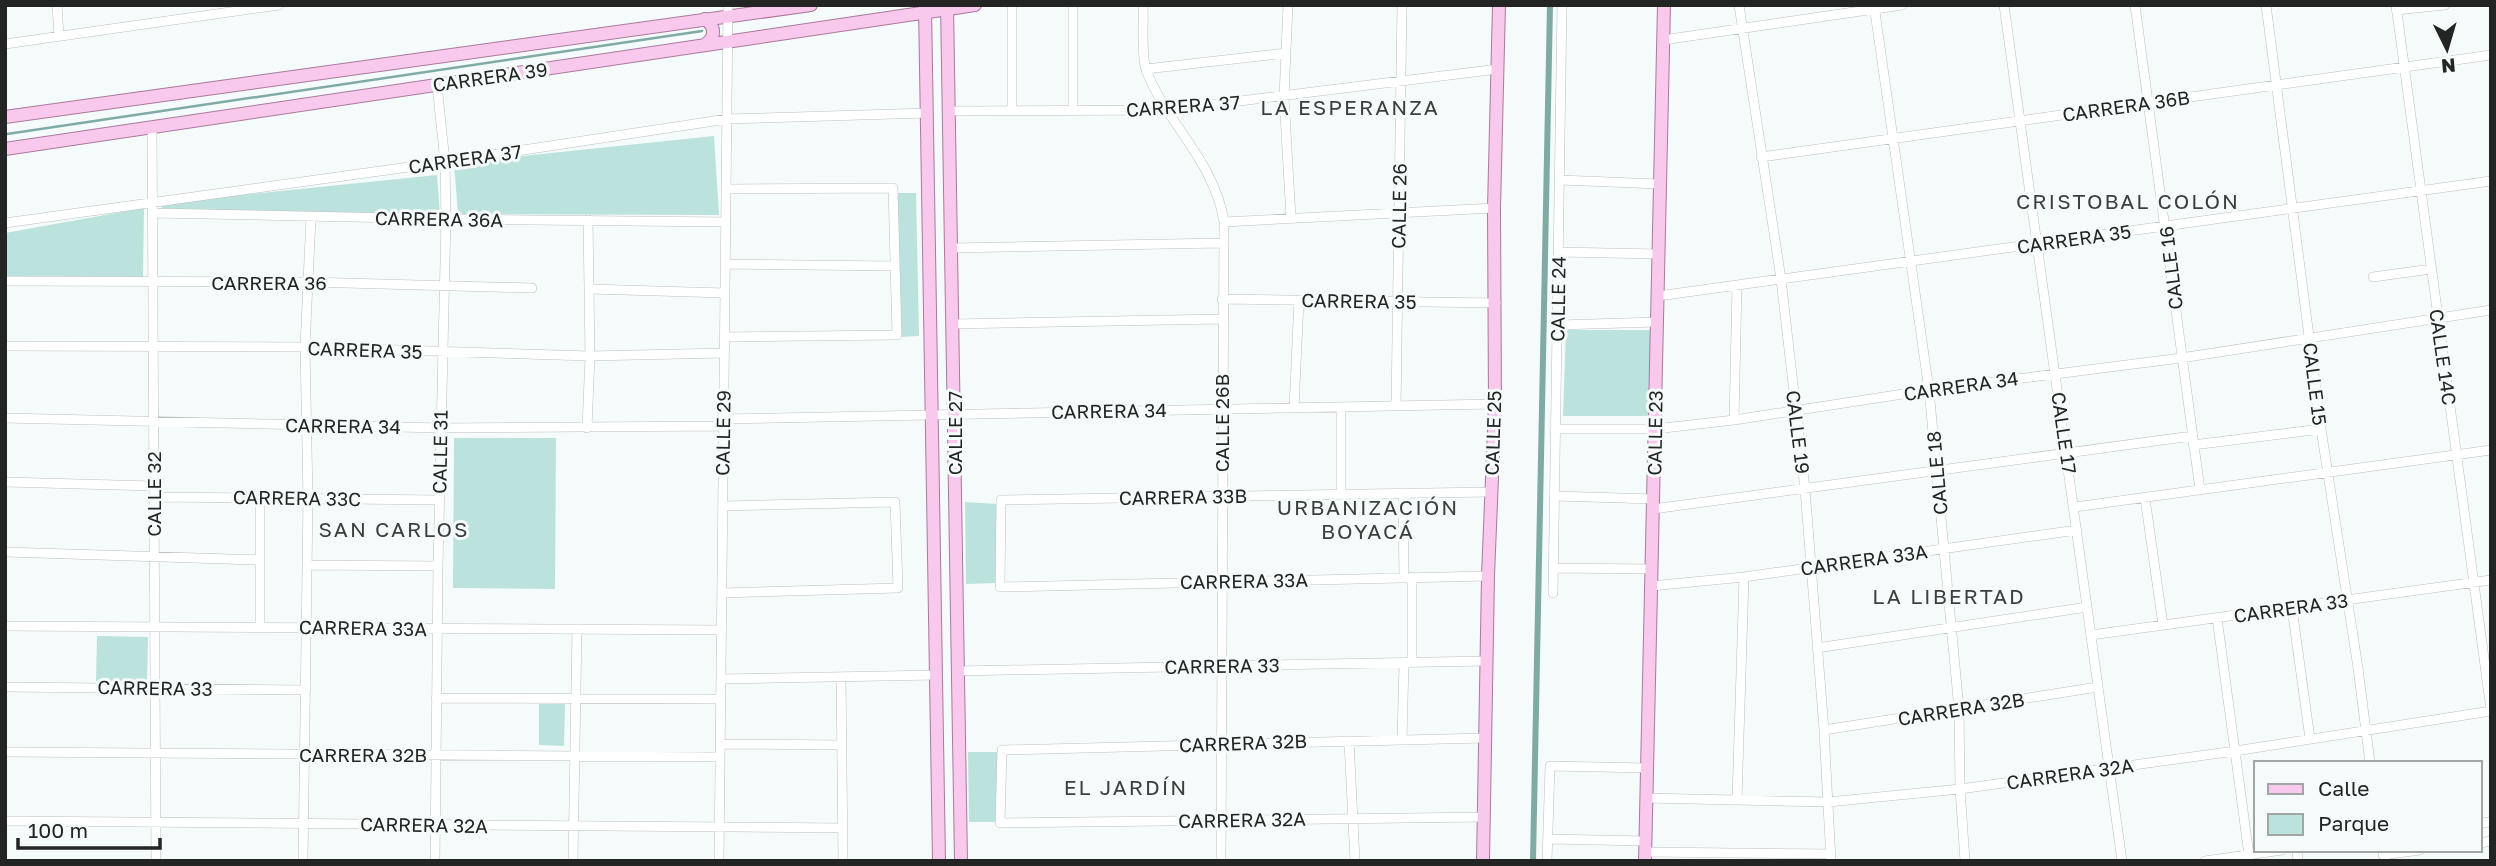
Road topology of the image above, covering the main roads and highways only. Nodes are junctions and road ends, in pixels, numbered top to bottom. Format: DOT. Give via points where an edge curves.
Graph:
graph roads {
  1 [pos="811,5"];
  2 [pos="975,5"];
  3 [pos="1499,5"];
  4 [pos="1664,5"];
  5 [pos="947,8"];
  6 [pos="925,9"];
  7 [pos="727,11"];
  8 [pos="751,13"];
  9 [pos="705,19"];
  10 [pos="753,39"];
  11 [pos="704,45"];
  12 [pos="5,117"];
  13 [pos="5,149"];
  14 [pos="1645,851"];
  15 [pos="939,861"];
  16 [pos="961,861"];
  17 [pos="1483,861"];
  1 -- 8 [label="main road, CARRERA 39"];
  2 -- 5 [label="main road, CARRERA 39"];
  3 -- 17 [label="main road, CALLE 25"];
  4 -- 14 [label="main road, CALLE 23"];
  5 -- 6 [label="main road, CARRERA 39"];
  5 -- 16 [label="main road, CALLE 27"];
  6 -- 10 [label="main road, CARRERA 39"];
  6 -- 15 [label="main road, CALLE 27"];
  7 -- 8 [label="main road, CARRERA 39"];
  7 -- 9 [label="main road, CARRERA 39"];
  8 -- 10 [label="main road" via="743,27"];
  9 -- 11 [label="main road" via="713,31"];
  9 -- 12 [label="main road, CARRERA 39"];
  10 -- 11 [label="main road, CARRERA 39"];
  11 -- 13 [label="main road, CARRERA 39"];
}
